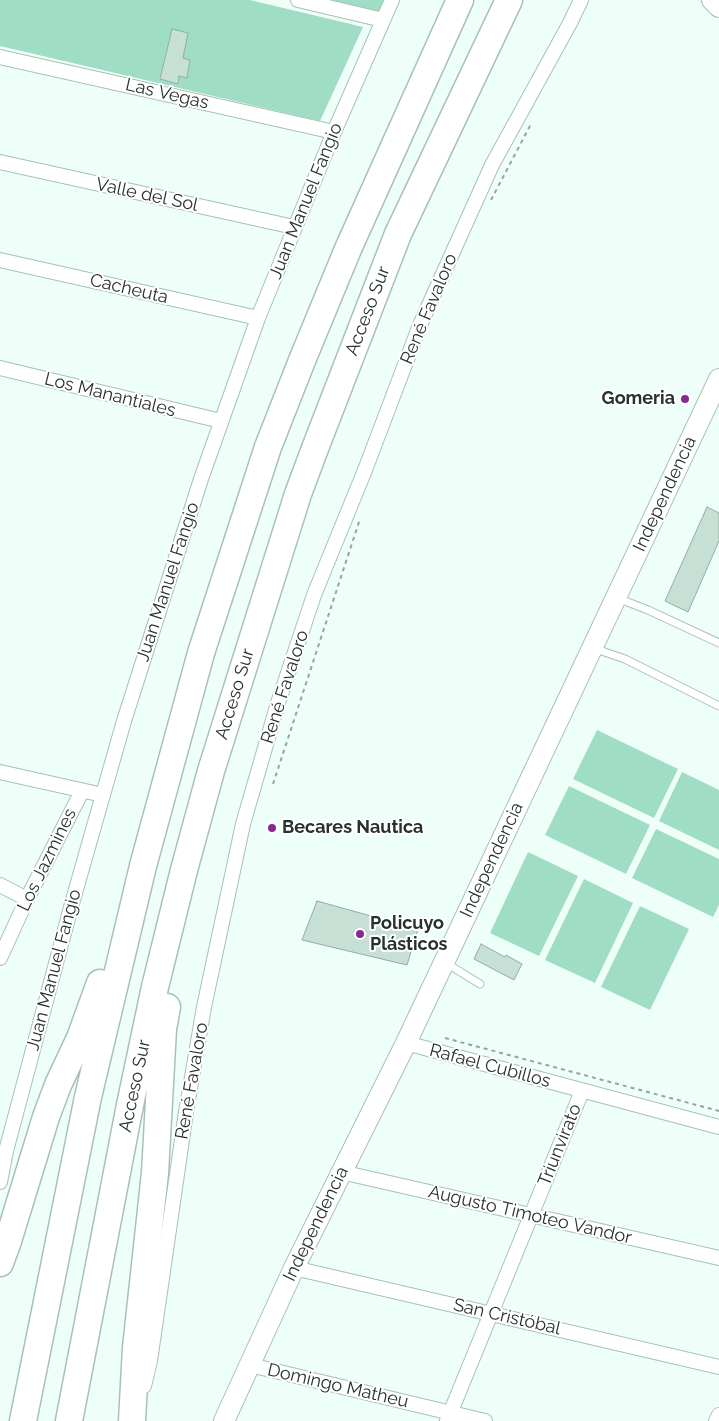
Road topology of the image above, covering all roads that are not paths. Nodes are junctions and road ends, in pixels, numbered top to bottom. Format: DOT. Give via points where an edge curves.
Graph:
graph roads {
  1 [pos="298,0"];
  2 [pos="392,0"];
  3 [pos="460,0"];
  4 [pos="509,0"];
  5 [pos="581,0"];
  6 [pos="712,0"];
  7 [pos="719,7"];
  8 [pos="383,20"];
  9 [pos="0,56"];
  10 [pos="334,132"];
  11 [pos="0,162"];
  12 [pos="294,227"];
  13 [pos="0,260"];
  14 [pos="258,318"];
  15 [pos="0,368"];
  16 [pos="719,379"];
  17 [pos="330,409"];
  18 [pos="221,421"];
  19 [pos="617,598"];
  20 [pos="719,643"];
  21 [pos="593,648"];
  22 [pos="200,653"];
  23 [pos="719,706"];
  24 [pos="0,772"];
  25 [pos="82,791"];
  26 [pos="103,795"];
  27 [pos="0,885"];
  28 [pos="27,899"];
  29 [pos="0,958"];
  30 [pos="444,961"];
  31 [pos="480,984"];
  32 [pos="406,1043"];
  33 [pos="582,1090"];
  34 [pos="719,1127"];
  35 [pos="341,1172"];
  36 [pos="0,1182"];
  37 [pos="531,1215"];
  38 [pos="719,1258"];
  39 [pos="0,1263"];
  40 [pos="294,1268"];
  41 [pos="491,1314"];
  42 [pos="250,1365"];
  43 [pos="719,1367"];
  44 [pos="719,1415"];
  45 [pos="449,1417"];
  46 [pos="23,1421"];
  47 [pos="69,1421"];
  48 [pos="132,1421"];
  49 [pos="137,1421"];
  50 [pos="224,1421"];
  51 [pos="485,1421"];
  52 [pos="716,1421"];
  1 -- 8 [label="street"];
  2 -- 8 [label="street, Juan Manuel Fangio"];
  3 -- 22 [label="highway" via="348,249 301,363 268,447"];
  4 -- 17 [label="highway, Acceso Sur" via="398,234"];
  5 -- 49 [label="street, René Favaloro" via="492,165 420,325 314,595 278,703 244,824 204,1007 150,1361"];
  6 -- 7 [label="street"];
  8 -- 10 [label="street, Juan Manuel Fangio"];
  9 -- 10 [label="street, Las Vegas"];
  10 -- 12 [label="street, Juan Manuel Fangio"];
  11 -- 12 [label="street, Valle del Sol"];
  12 -- 14 [label="street, Juan Manuel Fangio"];
  13 -- 14 [label="street, Cacheuta"];
  14 -- 18 [label="street, Juan Manuel Fangio"];
  15 -- 18 [label="street, Los Manantiales"];
  16 -- 19 [label="street, Independencia"];
  17 -- 47 [label="highway, Acceso Sur" via="298,494 211,771 184,870 130,1105"];
  17 -- 48 [label="highway" via="299,525 194,874 172,976 163,1029 155,1173 136,1348"];
  18 -- 26 [label="street, Juan Manuel Fangio"];
  19 -- 20 [label="lane"];
  19 -- 21 [label="street, Independencia"];
  21 -- 23 [label="lane" via="625,659"];
  21 -- 30 [label="street, Independencia"];
  22 -- 39 [label="highway" via="170,720 98,990 46,1117"];
  22 -- 46 [label="highway" via="143,866 88,1097"];
  24 -- 25 [label="street"];
  25 -- 26 [label="street"];
  25 -- 28 [label="street, Los Jazmines"];
  26 -- 36 [label="street, Juan Manuel Fangio" via="12,1126"];
  27 -- 28 [label="street"];
  28 -- 29 [label="street, Los Jazmines"];
  30 -- 31 [label="lane"];
  30 -- 32 [label="street, Independencia"];
  32 -- 33 [label="street, Rafael Cubillos"];
  32 -- 35 [label="street, Independencia"];
  33 -- 34 [label="street, Rafael Cubillos"];
  33 -- 37 [label="street, Triunvirato"];
  35 -- 37 [label="street, Augusto Timoteo Vandor"];
  35 -- 40 [label="street, Independencia"];
  37 -- 38 [label="street, Augusto Timoteo Vandor"];
  37 -- 41 [label="street, Triunvirato"];
  40 -- 41 [label="street, San Cristóbal"];
  40 -- 42 [label="street, Independencia"];
  41 -- 43 [label="street, San Cristóbal"];
  41 -- 45 [label="street, Triunvirato"];
  42 -- 45 [label="street, Domingo Matheu"];
  42 -- 50 [label="street, Independencia"];
  44 -- 52 [label="street"];
  45 -- 51 [label="street, Domingo Matheu"];
}
